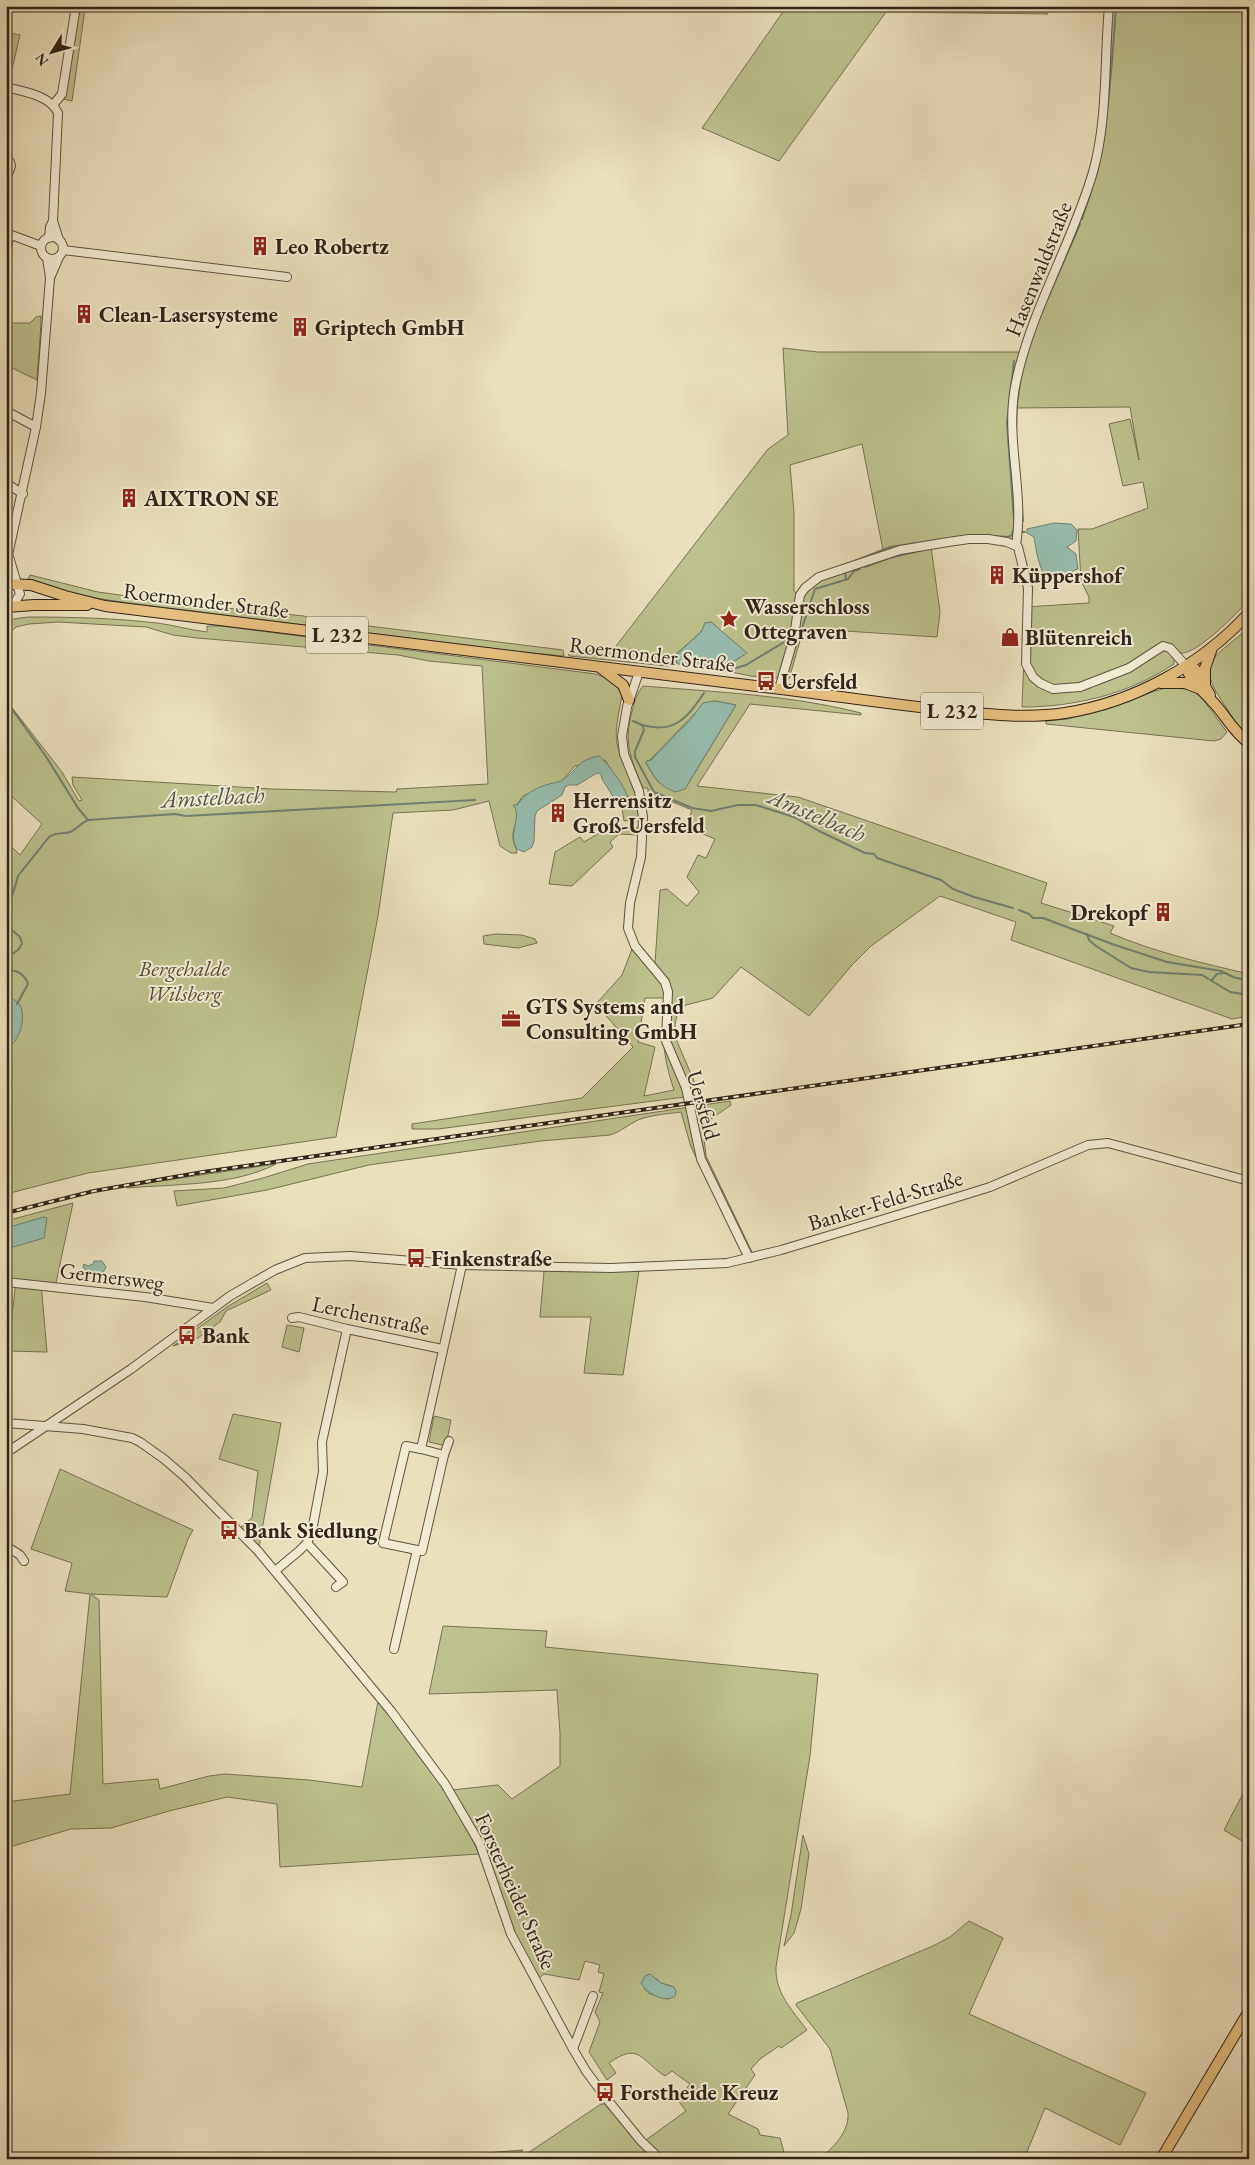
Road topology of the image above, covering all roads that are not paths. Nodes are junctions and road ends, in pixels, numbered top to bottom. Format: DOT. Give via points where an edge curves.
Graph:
graph roads {
  1 [pos="76,6"];
  2 [pos="1109,6"];
  3 [pos="6,87"];
  4 [pos="54,105"];
  5 [pos="6,159"];
  6 [pos="6,180"];
  7 [pos="53,221"];
  8 [pos="8,233"];
  9 [pos="49,238"];
  10 [pos="59,240"];
  11 [pos="41,246"];
  12 [pos="61,254"];
  13 [pos="47,258"];
  14 [pos="6,264"];
  15 [pos="286,277"];
  16 [pos="50,278"];
  17 [pos="6,411"];
  18 [pos="36,427"];
  19 [pos="6,483"];
  20 [pos="23,494"];
  21 [pos="1016,545"];
  22 [pos="7,559"];
  23 [pos="18,583"];
  24 [pos="6,584"];
  25 [pos="105,606"];
  26 [pos="9,607"];
  27 [pos="1249,613"];
  28 [pos="1212,647"];
  29 [pos="1186,666"];
  30 [pos="596,667"];
  31 [pos="639,672"];
  32 [pos="1156,683"];
  33 [pos="1202,687"];
  34 [pos="779,689"];
  35 [pos="629,700"];
  36 [pos="1249,743"];
  37 [pos="1249,1180"];
  38 [pos="749,1258"];
  39 [pos="462,1265"];
  40 [pos="6,1282"];
  41 [pos="213,1308"];
  42 [pos="292,1318"];
  43 [pos="347,1330"];
  44 [pos="442,1348"];
  45 [pos="6,1423"];
  46 [pos="29,1425"];
  47 [pos="48,1426"];
  48 [pos="31,1438"];
  49 [pos="449,1440"];
  50 [pos="422,1449"];
  51 [pos="6,1453"];
  52 [pos="444,1455"];
  53 [pos="307,1543"];
  54 [pos="6,1546"];
  55 [pos="417,1550"];
  56 [pos="24,1561"];
  57 [pos="275,1572"];
  58 [pos="336,1587"];
  59 [pos="394,1649"];
  60 [pos="593,1996"];
  61 [pos="1249,2010"];
  62 [pos="573,2048"];
  63 [pos="660,2159"];
  64 [pos="1161,2159"];
  1 -- 4 [label="street" via="62,94"];
  2 -- 21 [label="street, Hasenwaldstraße" via="1098,152 1083,202 1025,345 1015,384 1012,416 1018,518"];
  3 -- 4 [label="street"];
  4 -- 7 [label="street" via="59,121"];
  5 -- 6 [label="street" via="11,166"];
  7 -- 9 [label="street"];
  7 -- 10 [label="street"];
  8 -- 11 [label="street"];
  8 -- 14 [label="street"];
  9 -- 10 [label="street"];
  9 -- 11 [label="street"];
  10 -- 12 [label="street"];
  11 -- 13 [label="street"];
  12 -- 13 [label="street" via="53,260"];
  12 -- 15 [label="street"];
  12 -- 16 [label="street"];
  13 -- 16 [label="street"];
  16 -- 18 [label="street"];
  17 -- 18 [label="street"];
  18 -- 20 [label="street"];
  19 -- 20 [label="street"];
  20 -- 22 [label="street"];
  21 -- 29 [label="street" via="1028,588 1026,664 1033,677 1047,687 1070,689 1111,676 1142,662 1163,646 1170,648"];
  21 -- 34 [label="street" via="988,539 948,542 900,550 819,577 800,595 794,637"];
  22 -- 23 [label="street"];
  23 -- 24 [label="main road, Roermonder Straße / L 232"];
  23 -- 25 [label="main road, Roermonder Straße / L 232"];
  23 -- 26 [label="street" via="20,594"];
  25 -- 26 [label="main road, Roermonder Straße / L 232"];
  25 -- 30 [label="main road, Roermonder Straße / L 232"];
  27 -- 28 [label="main road, L 232"];
  28 -- 29 [label="main road, L 232"];
  28 -- 33 [label="main road"];
  29 -- 32 [label="main road, Roermonder Straße / L 232"];
  29 -- 33 [label="main road" via="1188,674"];
  30 -- 31 [label="main road, Roermonder Straße / L 232"];
  30 -- 35 [label="main road" via="618,679"];
  31 -- 34 [label="main road, Roermonder Straße / L 232"];
  31 -- 35 [label="street, Uersfeld"];
  32 -- 33 [label="main road" via="1178,682"];
  32 -- 34 [label="main road, Roermonder Straße / L 232" via="1081,710 1009,716"];
  33 -- 36 [label="main road" via="1236,732"];
  35 -- 38 [label="street, Uersfeld" via="623,723 623,748 639,791 643,826 628,928 635,946 665,982 668,992 666,1040 688,1095 701,1159"];
  37 -- 38 [label="street, Banker-Feld-Straße" via="1108,1143 1088,1145 990,1187"];
  38 -- 39 [label="street, Banker-Feld-Straße" via="645,1267"];
  39 -- 41 [label="street, Banker-Feld-Straße" via="319,1256 291,1262"];
  39 -- 44 [label="street"];
  40 -- 41 [label="street, Germersweg"];
  41 -- 47 [label="street, Banker-Feld-Straße"];
  42 -- 43 [label="street, Lerchenstraße"];
  43 -- 44 [label="street, Lerchenstraße"];
  43 -- 53 [label="street" via="326,1417 322,1442 323,1472"];
  44 -- 50 [label="street"];
  45 -- 46 [label="street, Forsterheider Straße"];
  46 -- 47 [label="street, Forsterheider Straße"];
  46 -- 48 [label="street" via="33,1430"];
  47 -- 48 [label="street, Banker-Feld-Straße"];
  47 -- 57 [label="street, Forsterheider Straße" via="103,1432 140,1442 185,1477"];
  48 -- 51 [label="street, Banker-Feld-Straße"];
  49 -- 52 [label="street"];
  50 -- 52 [label="street"];
  50 -- 55 [label="street" via="406,1446 383,1543"];
  52 -- 55 [label="street" via="422,1551"];
  53 -- 57 [label="street"];
  53 -- 58 [label="street" via="343,1582"];
  54 -- 56 [label="street"];
  55 -- 59 [label="street"];
  57 -- 62 [label="street, Forsterheider Straße" via="402,1724 445,1784 480,1844 511,1934"];
  60 -- 62 [label="street"];
  61 -- 64 [label="main road"];
  62 -- 63 [label="street, Forsterheider Straße" via="606,2098"];
}
